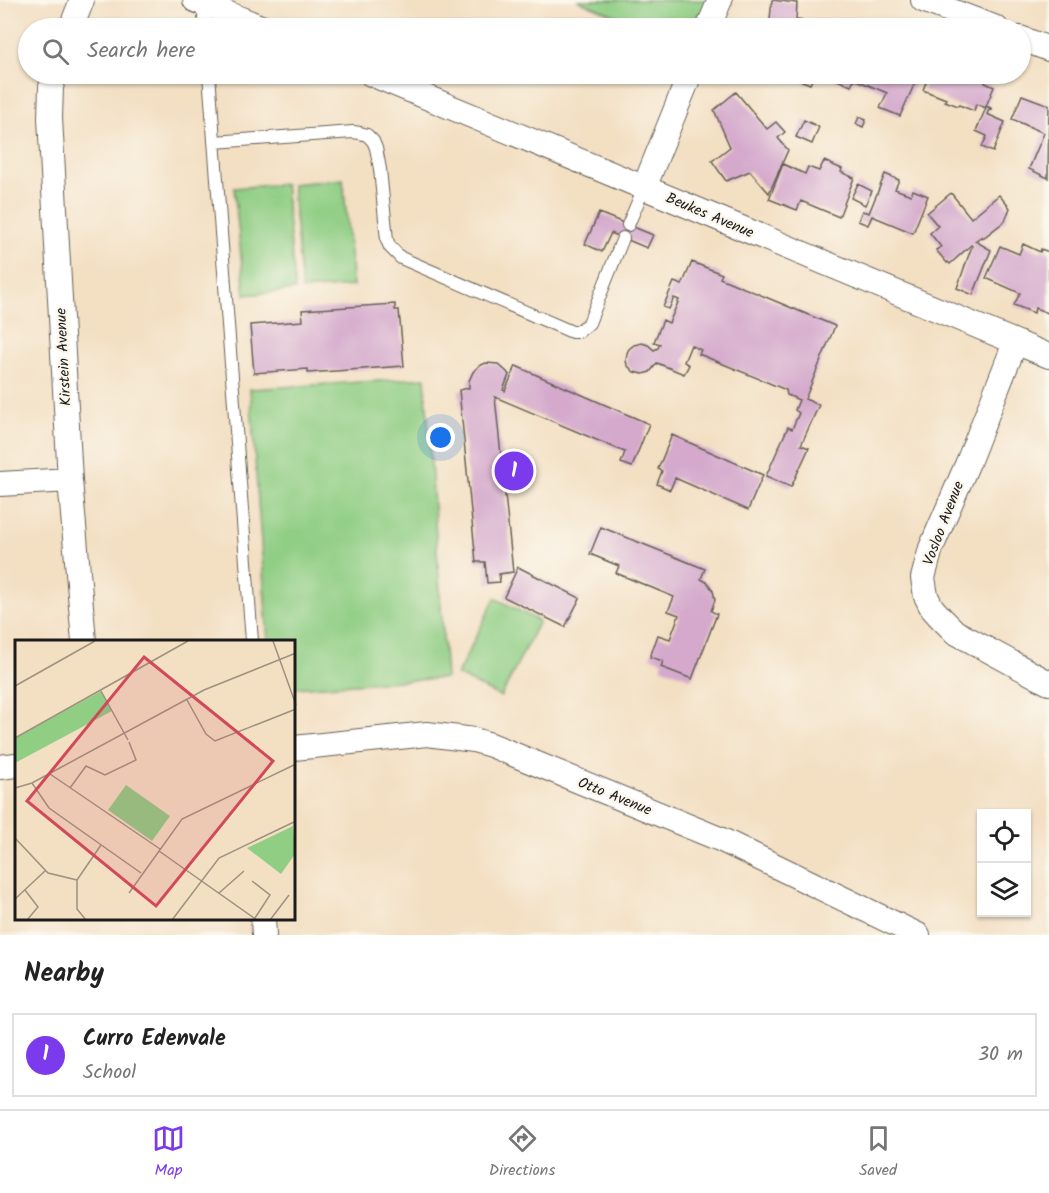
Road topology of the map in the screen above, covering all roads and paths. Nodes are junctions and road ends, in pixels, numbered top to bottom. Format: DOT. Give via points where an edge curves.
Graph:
graph roads {
  1 [pos="82,0"];
  2 [pos="720,0"];
  3 [pos="923,0"];
  4 [pos="199,2"];
  5 [pos="75,18"];
  6 [pos="203,18"];
  7 [pos="238,18"];
  8 [pos="712,18"];
  9 [pos="970,18"];
  10 [pos="1031,42"];
  11 [pos="1049,49"];
  12 [pos="52,84"];
  13 [pos="210,84"];
  14 [pos="395,84"];
  15 [pos="686,84"];
  16 [pos="214,142"];
  17 [pos="644,188"];
  18 [pos="628,225"];
  19 [pos="623,238"];
  20 [pos="1015,343"];
  21 [pos="1049,356"];
  22 [pos="70,480"];
  23 [pos="0,484"];
  24 [pos="84,640"];
  25 [pos="252,640"];
  26 [pos="1049,682"];
  27 [pos="296,748"];
  28 [pos="15,765"];
  29 [pos="0,767"];
  30 [pos="263,920"];
  31 [pos="264,935"];
  32 [pos="918,935"];
  1 -- 5 [label="street"];
  2 -- 8 [label="street"];
  3 -- 9 [label="street"];
  4 -- 6 [label="lane"];
  4 -- 7 [label="street"];
  10 -- 11 [label="street"];
  12 -- 22 [label="street, Kirstein Avenue" via="50,118"];
  13 -- 16 [label="lane"];
  14 -- 17 [label="street, Beukes Avenue"];
  15 -- 17 [label="street"];
  16 -- 19 [label="lane" via="353,132 367,135 376,148 387,240 394,252 572,332 589,323"];
  16 -- 25 [label="lane"];
  17 -- 18 [label="lane"];
  17 -- 20 [label="street, Beukes Avenue"];
  20 -- 21 [label="street, Beukes Avenue"];
  20 -- 26 [label="street, Vosloo Avenue" via="931,548 923,578 932,608 955,632"];
  22 -- 23 [label="street"];
  22 -- 24 [label="street, Kirstein Avenue"];
  27 -- 32 [label="street, Otto Avenue" via="427,734 491,745 722,840"];
  28 -- 29 [label="street"];
  30 -- 31 [label="street"];
}
